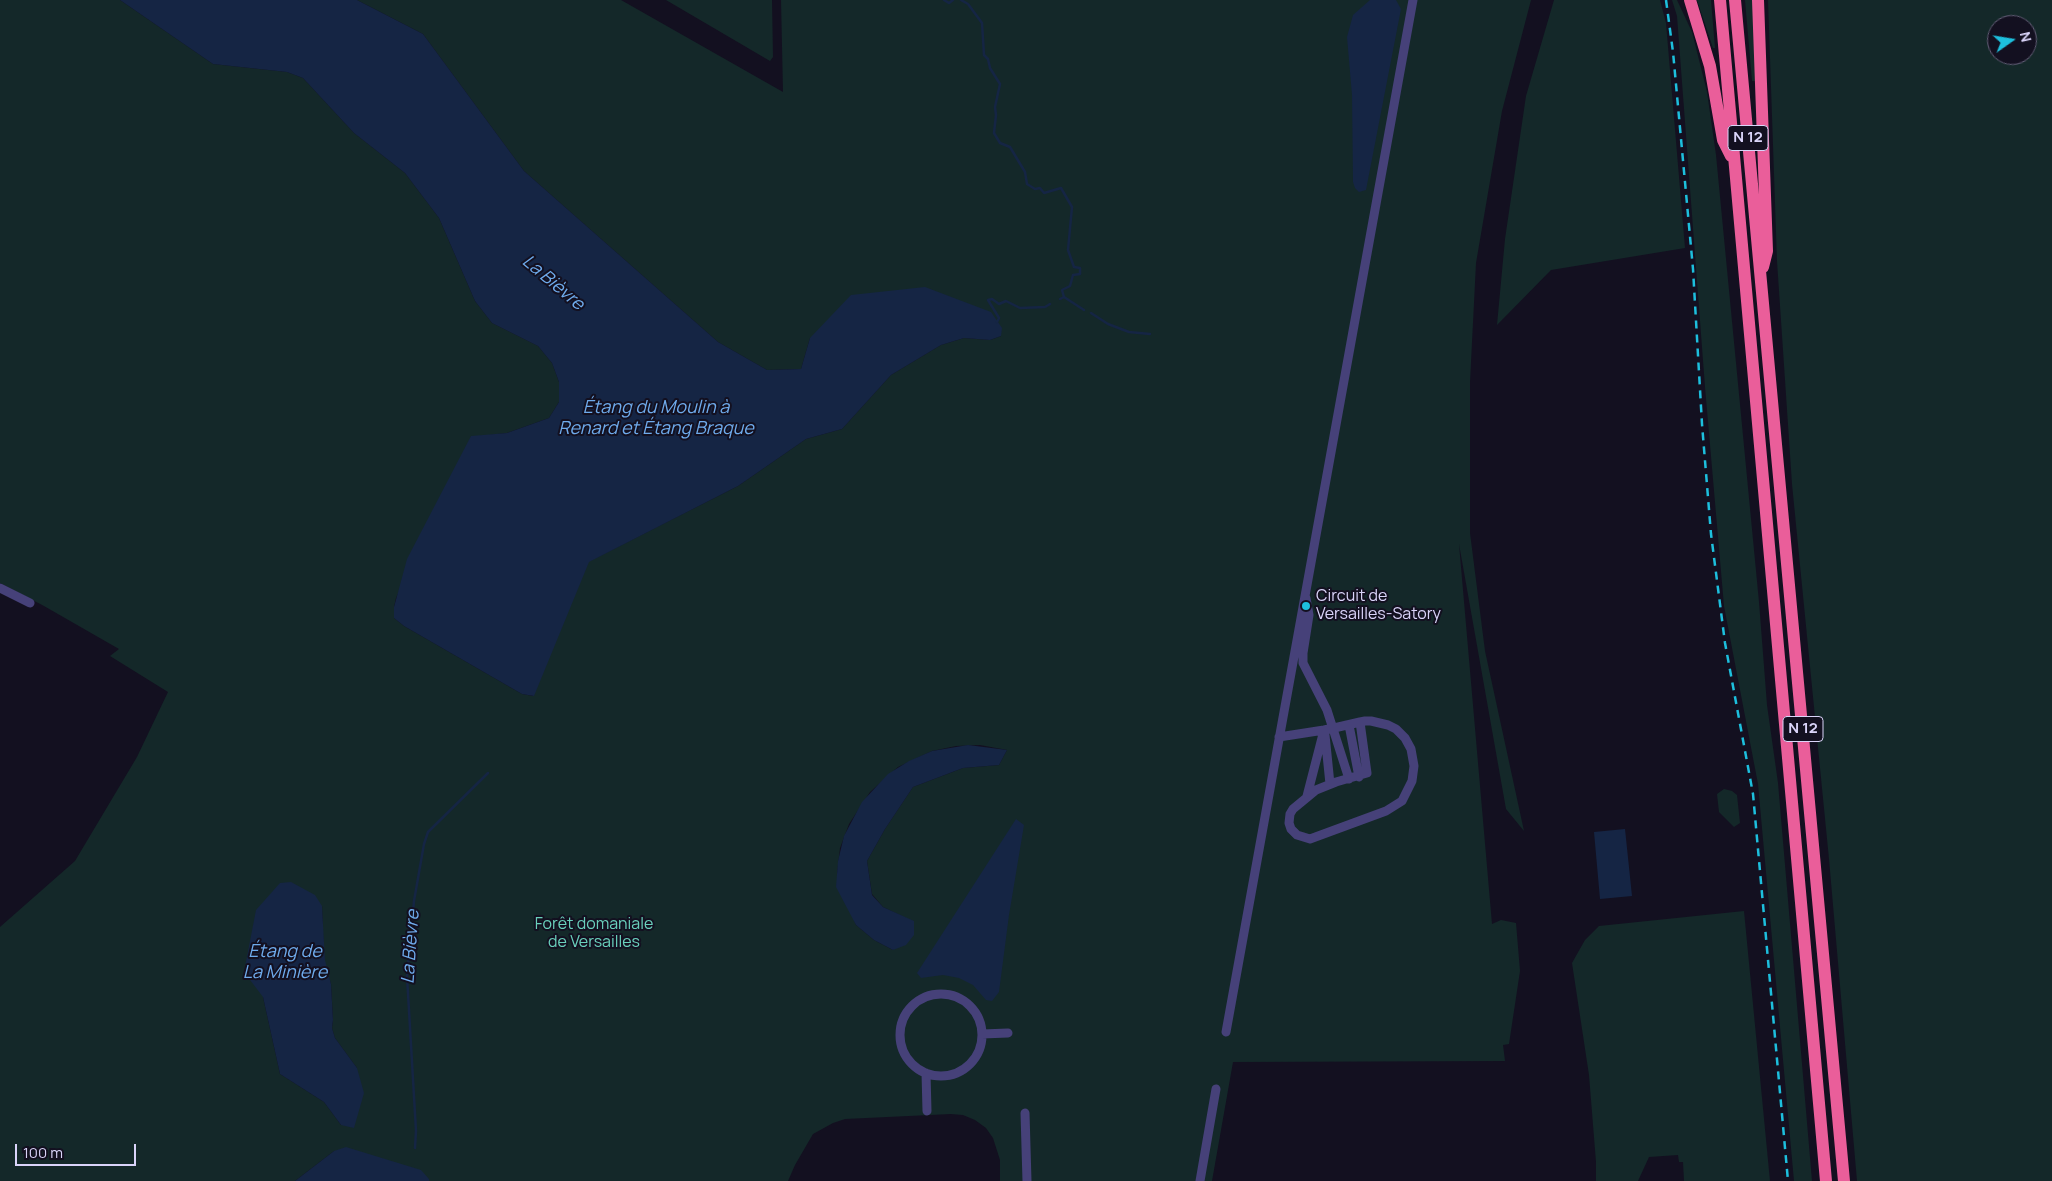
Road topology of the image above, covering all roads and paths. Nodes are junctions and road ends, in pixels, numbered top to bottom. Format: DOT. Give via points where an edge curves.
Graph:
graph roads {
  1 [pos="1413,0"];
  2 [pos="1690,0"];
  3 [pos="1720,0"];
  4 [pos="1735,0"];
  5 [pos="1758,0"];
  6 [pos="1734,164"];
  7 [pos="1760,277"];
  8 [pos="0,588"];
  9 [pos="1305,595"];
  10 [pos="30,603"];
  11 [pos="1360,722"];
  12 [pos="1349,725"];
  13 [pos="1329,729"];
  14 [pos="1279,737"];
  15 [pos="1359,776"];
  16 [pos="1349,779"];
  17 [pos="1330,784"];
  18 [pos="1307,796"];
  19 [pos="1226,1032"];
  20 [pos="1008,1033"];
  21 [pos="982,1034"];
  22 [pos="926,1073"];
  23 [pos="1216,1089"];
  24 [pos="928,1111"];
  25 [pos="1025,1113"];
  26 [pos="1027,1181"];
  27 [pos="1200,1181"];
  28 [pos="1826,1181"];
  29 [pos="1844,1181"];
  1 -- 9 [label="street"];
  2 -- 6 [label="highway" via="1710,66 1723,140"];
  3 -- 6 [label="highway, N 12"];
  4 -- 7 [label="highway, N 12"];
  5 -- 7 [label="highway" via="1767,251"];
  6 -- 28 [label="highway, N 12"];
  7 -- 29 [label="highway, N 12"];
  8 -- 10 [label="street"];
  9 -- 13 [label="street" via="1309,615 1303,663 1327,710"];
  9 -- 14 [label="street"];
  11 -- 12 [label="street"];
  11 -- 15 [label="street" via="1367,771"];
  11 -- 18 [label="street" via="1388,724 1405,738 1414,766 1406,797 1386,811 1310,839 1297,835 1289,824 1293,809"];
  12 -- 13 [label="street"];
  12 -- 15 [label="street"];
  13 -- 14 [label="street"];
  13 -- 16 [label="street"];
  13 -- 17 [label="street"];
  13 -- 18 [label="street"];
  14 -- 19 [label="street"];
  15 -- 16 [label="street"];
  16 -- 17 [label="street"];
  17 -- 18 [label="street"];
  20 -- 21 [label="street"];
  21 -- 22 [label="street" via="978,1055 969,1066 957,1074 943,1077"];
  21 -- 22 [label="street" via="977,1014 957,997 931,995 919,1000 903,1020 900,1033 907,1058"];
  22 -- 24 [label="street"];
  23 -- 27 [label="street"];
  25 -- 26 [label="street"];
}
